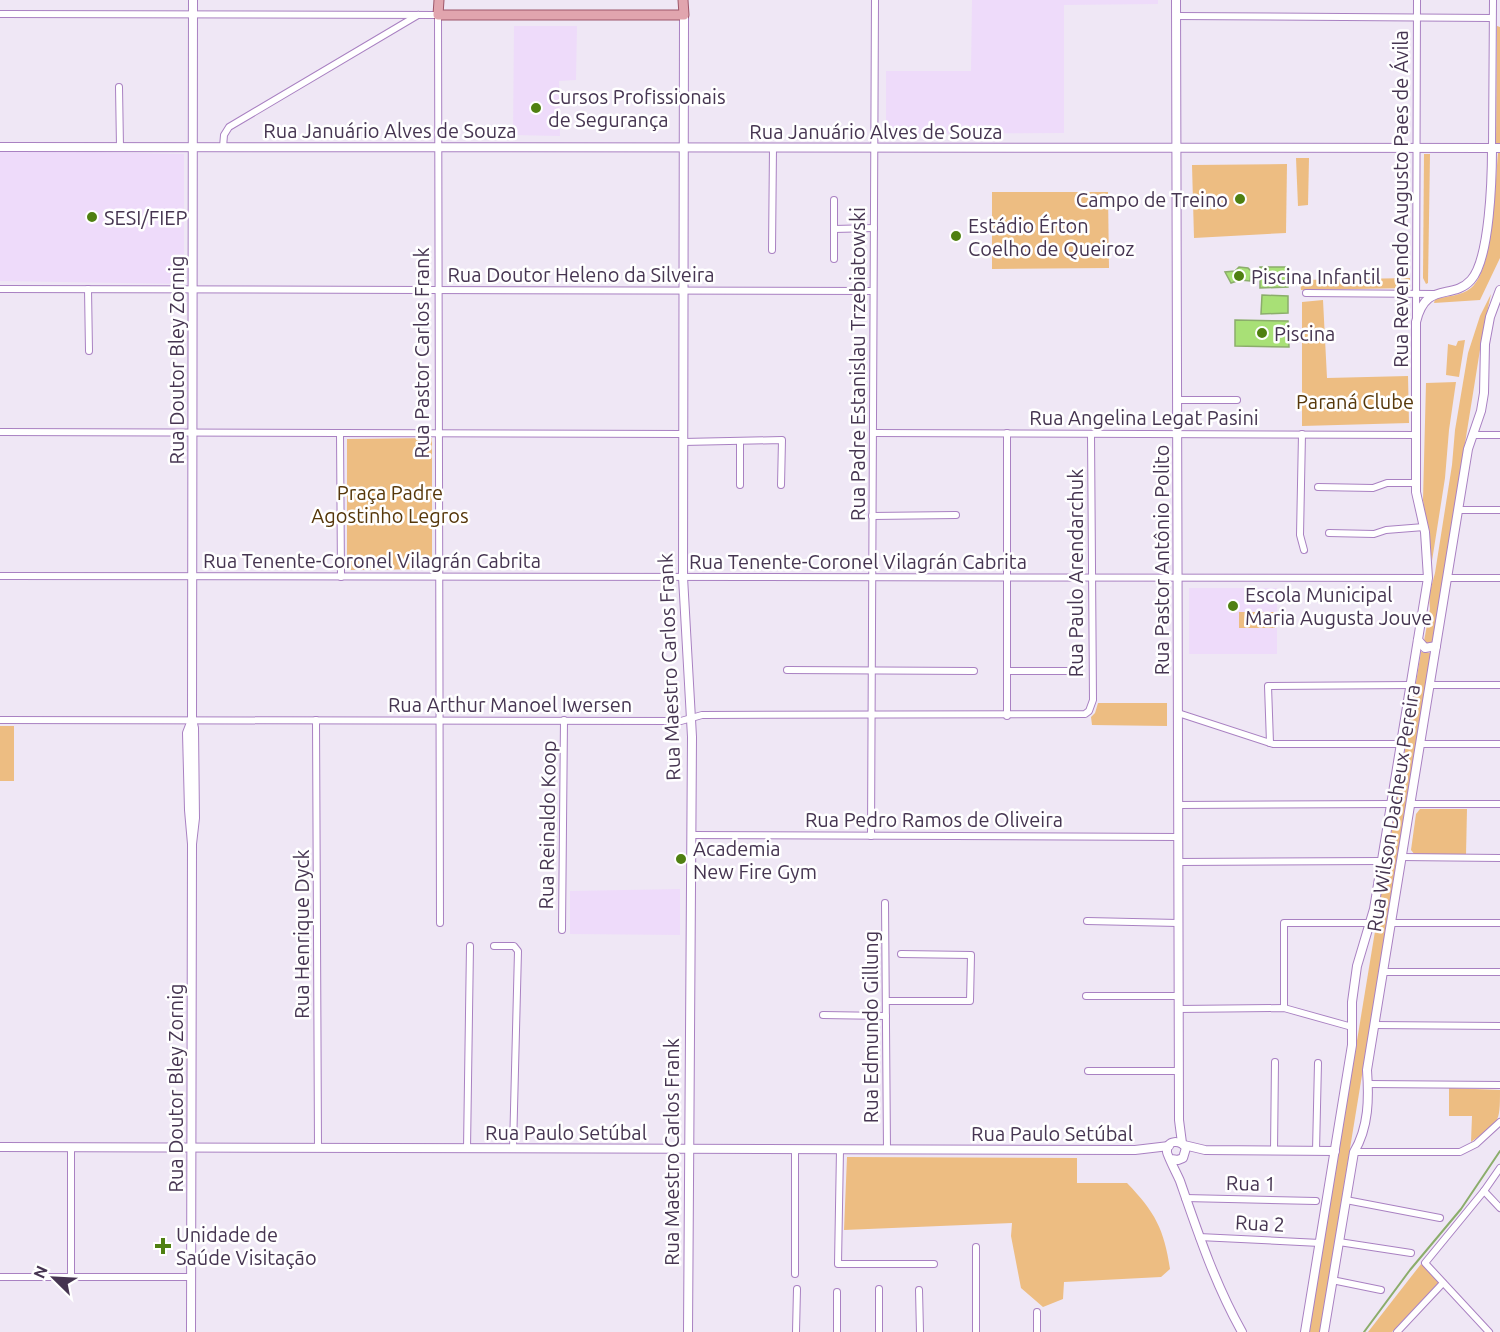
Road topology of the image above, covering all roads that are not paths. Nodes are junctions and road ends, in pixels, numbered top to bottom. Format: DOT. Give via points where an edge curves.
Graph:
graph roads {
  1 [pos="193,0"];
  2 [pos="438,0"];
  3 [pos="684,0"];
  4 [pos="875,0"];
  5 [pos="1176,0"];
  6 [pos="1417,0"];
  7 [pos="1492,0"];
  8 [pos="0,14"];
  9 [pos="193,14"];
  10 [pos="419,15"];
  11 [pos="438,15"];
  12 [pos="684,15"];
  13 [pos="1176,16"];
  14 [pos="1417,17"];
  15 [pos="1492,18"];
  16 [pos="119,87"];
  17 [pos="0,147"];
  18 [pos="120,147"];
  19 [pos="193,147"];
  20 [pos="223,147"];
  21 [pos="439,147"];
  22 [pos="683,147"];
  23 [pos="773,147"];
  24 [pos="874,147"];
  25 [pos="1176,148"];
  26 [pos="1417,148"];
  27 [pos="1496,148"];
  28 [pos="834,200"];
  29 [pos="874,228"];
  30 [pos="834,229"];
  31 [pos="772,250"];
  32 [pos="834,259"];
  33 [pos="0,289"];
  34 [pos="88,290"];
  35 [pos="192,290"];
  36 [pos="439,290"];
  37 [pos="683,290"];
  38 [pos="873,291"];
  39 [pos="1306,293"];
  40 [pos="1500,293"];
  41 [pos="1416,294"];
  42 [pos="1435,294"];
  43 [pos="1416,322"];
  44 [pos="89,351"];
  45 [pos="1177,400"];
  46 [pos="1237,400"];
  47 [pos="0,432"];
  48 [pos="192,433"];
  49 [pos="340,433"];
  50 [pos="873,433"];
  51 [pos="1007,433"];
  52 [pos="439,434"];
  53 [pos="1091,434"];
  54 [pos="1177,434"];
  55 [pos="1302,434"];
  56 [pos="1416,435"];
  57 [pos="1474,435"];
  58 [pos="1500,435"];
  59 [pos="683,438"];
  60 [pos="740,441"];
  61 [pos="1416,483"];
  62 [pos="740,485"];
  63 [pos="781,485"];
  64 [pos="1318,487"];
  65 [pos="1458,510"];
  66 [pos="1500,510"];
  67 [pos="956,515"];
  68 [pos="872,516"];
  69 [pos="1424,527"];
  70 [pos="1329,533"];
  71 [pos="1304,550"];
  72 [pos="0,576"];
  73 [pos="192,576"];
  74 [pos="341,577"];
  75 [pos="440,577"];
  76 [pos="682,577"];
  77 [pos="872,577"];
  78 [pos="1007,578"];
  79 [pos="1092,578"];
  80 [pos="1177,578"];
  81 [pos="1428,578"];
  82 [pos="1447,578"];
  83 [pos="1500,578"];
  84 [pos="1418,640"];
  85 [pos="1436,646"];
  86 [pos="787,670"];
  87 [pos="872,670"];
  88 [pos="974,670"];
  89 [pos="1007,671"];
  90 [pos="1074,671"];
  91 [pos="1430,685"];
  92 [pos="1500,685"];
  93 [pos="1410,686"];
  94 [pos="1089,711"];
  95 [pos="1178,713"];
  96 [pos="872,716"];
  97 [pos="1007,716"];
  98 [pos="691,718"];
  99 [pos="0,720"];
  100 [pos="192,720"];
  101 [pos="316,720"];
  102 [pos="440,720"];
  103 [pos="564,720"];
  104 [pos="1270,743"];
  105 [pos="1401,744"];
  106 [pos="1420,744"];
  107 [pos="1500,744"];
  108 [pos="1397,770"];
  109 [pos="1415,773"];
  110 [pos="1391,804"];
  111 [pos="1410,804"];
  112 [pos="1500,804"];
  113 [pos="1178,805"];
  114 [pos="691,835"];
  115 [pos="871,836"];
  116 [pos="1178,837"];
  117 [pos="1401,857"];
  118 [pos="1500,858"];
  119 [pos="1382,861"];
  120 [pos="1178,862"];
  121 [pos="885,903"];
  122 [pos="1087,921"];
  123 [pos="440,923"];
  124 [pos="1178,923"];
  125 [pos="1369,923"];
  126 [pos="1391,923"];
  127 [pos="1500,923"];
  128 [pos="562,930"];
  129 [pos="470,946"];
  130 [pos="494,946"];
  131 [pos="901,954"];
  132 [pos="1383,972"];
  133 [pos="1500,972"];
  134 [pos="1086,996"];
  135 [pos="1178,996"];
  136 [pos="886,1000"];
  137 [pos="1284,1008"];
  138 [pos="1178,1009"];
  139 [pos="823,1015"];
  140 [pos="886,1016"];
  141 [pos="1374,1025"];
  142 [pos="1500,1026"];
  143 [pos="1352,1027"];
  144 [pos="1275,1062"];
  145 [pos="1318,1063"];
  146 [pos="1088,1071"];
  147 [pos="1178,1071"];
  148 [pos="1368,1084"];
  149 [pos="1500,1085"];
  150 [pos="1179,1120"];
  151 [pos="1500,1122"];
  152 [pos="1170,1144"];
  153 [pos="0,1147"];
  154 [pos="71,1148"];
  155 [pos="191,1148"];
  156 [pos="318,1148"];
  157 [pos="468,1149"];
  158 [pos="513,1149"];
  159 [pos="689,1149"];
  160 [pos="795,1150"];
  161 [pos="840,1150"];
  162 [pos="887,1150"];
  163 [pos="1184,1150"];
  164 [pos="1274,1151"];
  165 [pos="1316,1151"];
  166 [pos="1335,1151"];
  167 [pos="1354,1152"];
  168 [pos="1171,1159"];
  169 [pos="1500,1168"];
  170 [pos="1181,1183"];
  171 [pos="1484,1191"];
  172 [pos="1185,1198"];
  173 [pos="1346,1200"];
  174 [pos="1316,1201"];
  175 [pos="1500,1208"];
  176 [pos="1440,1218"];
  177 [pos="1199,1237"];
  178 [pos="1339,1242"];
  179 [pos="1320,1243"];
  180 [pos="976,1247"];
  181 [pos="1411,1253"];
  182 [pos="934,1264"];
  183 [pos="795,1274"];
  184 [pos="0,1277"];
  185 [pos="71,1277"];
  186 [pos="191,1277"];
  187 [pos="1332,1280"];
  188 [pos="1443,1283"];
  189 [pos="796,1289"];
  190 [pos="879,1289"];
  191 [pos="919,1290"];
  192 [pos="1381,1290"];
  193 [pos="837,1292"];
  194 [pos="1037,1312"];
  195 [pos="191,1332"];
  196 [pos="688,1332"];
  197 [pos="796,1332"];
  198 [pos="837,1332"];
  199 [pos="879,1332"];
  200 [pos="920,1332"];
  201 [pos="976,1332"];
  202 [pos="1037,1332"];
  203 [pos="1242,1332"];
  204 [pos="1305,1332"];
  205 [pos="1324,1332"];
  206 [pos="1397,1332"];
  207 [pos="1489,1332"];
  1 -- 9 [label="main road, Rua Doutor Bley Zornig"];
  2 -- 11 [label="main road, Rua Pastor Carlos Frank"];
  3 -- 12 [label="main road, Rua Maestro Carlos Frank"];
  4 -- 24 [label="street, Rua Padre Estanislau Trzebiatowski"];
  5 -- 13 [label="main road, Rua Pastor Antônio Polito"];
  6 -- 14 [label="street, Rua Reverendo Augusto Paes de Ávila"];
  7 -- 15 [label="street"];
  8 -- 9 [label="street"];
  9 -- 10 [label="street"];
  9 -- 19 [label="main road, Rua Doutor Bley Zornig"];
  10 -- 11 [label="street"];
  10 -- 20 [label="street" via="229,127"];
  11 -- 12 [label="main road"];
  11 -- 21 [label="street, Rua Pastor Carlos Frank"];
  12 -- 22 [label="main road, Rua Maestro Carlos Frank"];
  13 -- 14 [label="street"];
  13 -- 25 [label="main road, Rua Pastor Antônio Polito"];
  14 -- 15 [label="street"];
  14 -- 26 [label="street, Rua Reverendo Augusto Paes de Ávila"];
  15 -- 27 [label="street"];
  16 -- 18 [label="street"];
  17 -- 18 [label="main road, Rua Januário Alves de Souza"];
  18 -- 19 [label="main road, Rua Januário Alves de Souza"];
  19 -- 20 [label="main road, Rua Januário Alves de Souza"];
  19 -- 35 [label="main road, Rua Doutor Bley Zornig"];
  20 -- 21 [label="main road, Rua Januário Alves de Souza"];
  21 -- 22 [label="main road, Rua Januário Alves de Souza"];
  21 -- 36 [label="street, Rua Pastor Carlos Frank"];
  22 -- 23 [label="main road, Rua Januário Alves de Souza"];
  22 -- 37 [label="main road, Rua Maestro Carlos Frank"];
  23 -- 24 [label="main road, Rua Januário Alves de Souza"];
  23 -- 31 [label="street"];
  24 -- 25 [label="main road, Rua Januário Alves de Souza"];
  24 -- 29 [label="street, Rua Padre Estanislau Trzebiatowski"];
  25 -- 26 [label="main road, Rua Januário Alves de Souza"];
  25 -- 45 [label="main road, Rua Pastor Antônio Polito"];
  26 -- 27 [label="main road, Rua Januário Alves de Souza"];
  26 -- 41 [label="street, Rua Reverendo Augusto Paes de Ávila"];
  27 -- 42 [label="main road" via="1477,270 1459,287"];
  28 -- 30 [label="street"];
  29 -- 30 [label="street"];
  29 -- 38 [label="street, Rua Padre Estanislau Trzebiatowski"];
  30 -- 32 [label="street"];
  33 -- 34 [label="street, Rua Doutor Heleno da Silveira"];
  34 -- 35 [label="street, Rua Doutor Heleno da Silveira"];
  34 -- 44 [label="street"];
  35 -- 36 [label="street, Rua Doutor Heleno da Silveira"];
  35 -- 48 [label="main road, Rua Doutor Bley Zornig"];
  36 -- 37 [label="street, Rua Doutor Heleno da Silveira"];
  36 -- 52 [label="street, Rua Pastor Carlos Frank"];
  37 -- 38 [label="street, Rua Doutor Heleno da Silveira"];
  37 -- 59 [label="main road, Rua Maestro Carlos Frank"];
  38 -- 50 [label="street, Rua Padre Estanislau Trzebiatowski"];
  39 -- 41 [label="street"];
  40 -- 57 [label="main road, Rua Wilson Dacheux Pereira" via="1487,329 1483,401"];
  41 -- 42 [label="street"];
  41 -- 43 [label="street, Rua Reverendo Augusto Paes de Ávila"];
  42 -- 43 [label="main road" via="1423,304"];
  43 -- 56 [label="main road, Rua Reverendo Augusto Paes de Ávila"];
  45 -- 46 [label="street"];
  45 -- 54 [label="main road, Rua Pastor Antônio Polito"];
  47 -- 48 [label="street"];
  48 -- 49 [label="street"];
  48 -- 73 [label="main road, Rua Doutor Bley Zornig"];
  49 -- 52 [label="street"];
  49 -- 74 [label="street"];
  50 -- 51 [label="street, Rua Angelina Legat Pasini"];
  50 -- 68 [label="street, Rua Padre Estanislau Trzebiatowski"];
  51 -- 53 [label="street, Rua Angelina Legat Pasini"];
  51 -- 78 [label="street"];
  52 -- 59 [label="street"];
  52 -- 75 [label="street, Rua Pastor Carlos Frank"];
  53 -- 54 [label="street, Rua Angelina Legat Pasini"];
  53 -- 79 [label="street, Rua Paulo Arendarchuk"];
  54 -- 55 [label="street, Rua Angelina Legat Pasini"];
  54 -- 80 [label="main road, Rua Pastor Antônio Polito"];
  55 -- 56 [label="street, Rua Angelina Legat Pasini"];
  55 -- 71 [label="street" via="1300,535"];
  56 -- 61 [label="main road, Rua Reverendo Augusto Paes de Ávila"];
  57 -- 58 [label="street"];
  57 -- 65 [label="main road, Rua Wilson Dacheux Pereira"];
  59 -- 60 [label="street"];
  59 -- 76 [label="main road, Rua Maestro Carlos Frank"];
  60 -- 62 [label="street"];
  60 -- 63 [label="street" via="782,440"];
  61 -- 64 [label="street" via="1387,483 1373,488"];
  61 -- 69 [label="main road, Rua Reverendo Augusto Paes de Ávila"];
  65 -- 66 [label="street"];
  65 -- 82 [label="main road, Rua Wilson Dacheux Pereira"];
  67 -- 68 [label="street"];
  68 -- 77 [label="street, Rua Padre Estanislau Trzebiatowski"];
  69 -- 70 [label="street" via="1374,534"];
  69 -- 81 [label="main road, Rua Reverendo Augusto Paes de Ávila"];
  72 -- 73 [label="street, Rua Tenente-Coronel Vilagrán Cabrita"];
  73 -- 74 [label="street, Rua Tenente-Coronel Vilagrán Cabrita"];
  73 -- 100 [label="main road, Rua Doutor Bley Zornig"];
  74 -- 75 [label="street, Rua Tenente-Coronel Vilagrán Cabrita"];
  75 -- 76 [label="street, Rua Tenente-Coronel Vilagrán Cabrita"];
  75 -- 102 [label="street, Rua Pastor Carlos Frank"];
  76 -- 77 [label="street, Rua Tenente-Coronel Vilagrán Cabrita"];
  76 -- 98 [label="main road, Rua Maestro Carlos Frank"];
  77 -- 78 [label="street, Rua Tenente-Coronel Vilagrán Cabrita"];
  77 -- 87 [label="street, Rua Padre Estanislau Trzebiatowski"];
  78 -- 79 [label="street, Rua Tenente-Coronel Vilagrán Cabrita"];
  78 -- 89 [label="street"];
  79 -- 80 [label="street, Rua Tenente-Coronel Vilagrán Cabrita"];
  79 -- 94 [label="street, Rua Paulo Arendarchuk" via="1093,700"];
  80 -- 81 [label="street, Rua Tenente-Coronel Vilagrán Cabrita"];
  80 -- 95 [label="main road, Rua Pastor Antônio Polito"];
  81 -- 84 [label="main road, Rua Wilson Dacheux Pereira"];
  82 -- 83 [label="street"];
  82 -- 85 [label="main road, Rua Wilson Dacheux Pereira"];
  84 -- 85 [label="main road" via="1425,648"];
  84 -- 93 [label="main road, Rua Wilson Dacheux Pereira"];
  85 -- 91 [label="main road, Rua Wilson Dacheux Pereira"];
  86 -- 87 [label="street"];
  87 -- 88 [label="street"];
  87 -- 96 [label="street, Rua Padre Estanislau Trzebiatowski"];
  89 -- 90 [label="street"];
  89 -- 97 [label="street"];
  91 -- 92 [label="street"];
  91 -- 106 [label="main road, Rua Wilson Dacheux Pereira"];
  93 -- 104 [label="street" via="1268,686"];
  93 -- 105 [label="main road, Rua Wilson Dacheux Pereira"];
  94 -- 97 [label="street, Rua Arthur Manoel Iwersen" via="1079,716"];
  95 -- 104 [label="street"];
  95 -- 113 [label="main road, Rua Pastor Antônio Polito"];
  96 -- 97 [label="street, Rua Arthur Manoel Iwersen"];
  96 -- 98 [label="street, Rua Arthur Manoel Iwersen"];
  96 -- 115 [label="street, Rua Padre Estanislau Trzebiatowski"];
  98 -- 103 [label="street, Rua Arthur Manoel Iwersen"];
  98 -- 114 [label="main road, Rua Maestro Carlos Frank"];
  99 -- 100 [label="street, Rua Arthur Manoel Iwersen"];
  100 -- 101 [label="street, Rua Arthur Manoel Iwersen"];
  100 -- 155 [label="main road, Rua Doutor Bley Zornig" via="187,733 192,844"];
  101 -- 102 [label="street, Rua Arthur Manoel Iwersen"];
  101 -- 156 [label="street, Rua Henrique Dyck"];
  102 -- 103 [label="street, Rua Arthur Manoel Iwersen"];
  102 -- 123 [label="street, Rua Pastor Carlos Frank"];
  103 -- 128 [label="street, Rua Reinaldo Koop"];
  104 -- 105 [label="street"];
  105 -- 108 [label="main road, Rua Wilson Dacheux Pereira"];
  106 -- 107 [label="street"];
  106 -- 109 [label="main road, Rua Wilson Dacheux Pereira"];
  108 -- 109 [label="main road" via="1407,763"];
  108 -- 110 [label="main road, Rua Wilson Dacheux Pereira"];
  109 -- 111 [label="main road, Rua Wilson Dacheux Pereira"];
  110 -- 113 [label="street"];
  110 -- 119 [label="main road, Rua Wilson Dacheux Pereira"];
  111 -- 112 [label="street"];
  111 -- 117 [label="main road, Rua Wilson Dacheux Pereira"];
  113 -- 116 [label="main road, Rua Pastor Antônio Polito"];
  114 -- 115 [label="street, Rua Pedro Ramos de Oliveira"];
  114 -- 159 [label="main road, Rua Maestro Carlos Frank"];
  115 -- 116 [label="street, Rua Pedro Ramos de Oliveira"];
  116 -- 120 [label="main road, Rua Pastor Antônio Polito"];
  117 -- 118 [label="street"];
  117 -- 126 [label="main road, Rua Wilson Dacheux Pereira"];
  119 -- 120 [label="street"];
  119 -- 125 [label="main road, Rua Wilson Dacheux Pereira"];
  120 -- 124 [label="main road, Rua Pastor Antônio Polito"];
  121 -- 136 [label="street, Rua Edmundo Gillung"];
  122 -- 124 [label="street"];
  124 -- 135 [label="main road, Rua Pastor Antônio Polito"];
  125 -- 137 [label="street" via="1284,923"];
  125 -- 143 [label="main road, Rua Wilson Dacheux Pereira" via="1357,966"];
  126 -- 127 [label="street"];
  126 -- 132 [label="main road, Rua Wilson Dacheux Pereira"];
  129 -- 157 [label="street"];
  130 -- 158 [label="street" via="514,946 518,951"];
  131 -- 136 [label="street" via="971,955 970,1000"];
  132 -- 133 [label="street"];
  132 -- 141 [label="main road, Rua Wilson Dacheux Pereira"];
  134 -- 135 [label="street"];
  135 -- 138 [label="main road, Rua Pastor Antônio Polito"];
  136 -- 140 [label="street, Rua Edmundo Gillung"];
  137 -- 138 [label="street"];
  137 -- 143 [label="street"];
  138 -- 147 [label="main road, Rua Pastor Antônio Polito"];
  139 -- 140 [label="street"];
  140 -- 162 [label="street, Rua Edmundo Gillung"];
  141 -- 142 [label="street"];
  141 -- 148 [label="main road, Rua Wilson Dacheux Pereira"];
  143 -- 166 [label="main road, Rua Wilson Dacheux Pereira"];
  144 -- 164 [label="street"];
  145 -- 165 [label="street"];
  146 -- 147 [label="street"];
  147 -- 150 [label="main road, Rua Pastor Antônio Polito"];
  148 -- 149 [label="street"];
  148 -- 167 [label="main road, Rua Wilson Dacheux Pereira" via="1364,1130"];
  150 -- 152 [label="main road, Rua Pastor Antônio Polito"];
  150 -- 163 [label="main road, Rua Pastor Antônio Polito"];
  151 -- 167 [label="street" via="1476,1144 1460,1152"];
  152 -- 162 [label="main road, Rua Paulo Setúbal" via="1135,1150"];
  152 -- 163 [label="main road, Rua Paulo Setúbal"];
  152 -- 168 [label="main road, Rua Pastor Antônio Polito"];
  153 -- 154 [label="main road, Rua Paulo Setúbal"];
  154 -- 155 [label="main road, Rua Paulo Setúbal"];
  154 -- 185 [label="street"];
  155 -- 156 [label="main road, Rua Paulo Setúbal"];
  155 -- 186 [label="main road, Rua Doutor Bley Zornig"];
  156 -- 157 [label="main road, Rua Paulo Setúbal"];
  157 -- 158 [label="main road, Rua Paulo Setúbal"];
  158 -- 159 [label="main road, Rua Paulo Setúbal"];
  159 -- 160 [label="main road, Rua Paulo Setúbal"];
  159 -- 196 [label="main road, Rua Maestro Carlos Frank"];
  160 -- 161 [label="main road, Rua Paulo Setúbal"];
  160 -- 183 [label="street"];
  161 -- 162 [label="main road, Rua Paulo Setúbal"];
  161 -- 182 [label="street" via="838,1264"];
  163 -- 164 [label="main road"];
  163 -- 168 [label="main road" via="1178,1161"];
  163 -- 170 [label="main road, Rua Pastor Antônio Polito"];
  164 -- 165 [label="main road"];
  165 -- 166 [label="main road"];
  166 -- 179 [label="main road, Rua Wilson Dacheux Pereira"];
  167 -- 173 [label="main road, Rua Wilson Dacheux Pereira"];
  168 -- 170 [label="main road, Rua Pastor Antônio Polito"];
  169 -- 171 [label="street"];
  170 -- 172 [label="main road, Rua Pastor Antônio Polito"];
  171 -- 175 [label="street"];
  171 -- 188 [label="street" via="1425,1263"];
  172 -- 174 [label="street, Rua 1"];
  172 -- 177 [label="main road, Rua Pastor Antônio Polito"];
  173 -- 176 [label="street"];
  173 -- 178 [label="main road, Rua Wilson Dacheux Pereira"];
  177 -- 179 [label="street, Rua 2"];
  177 -- 203 [label="main road, Rua Pastor Antônio Polito" via="1221,1293"];
  178 -- 181 [label="street"];
  178 -- 187 [label="main road, Rua Wilson Dacheux Pereira"];
  179 -- 204 [label="main road, Rua Wilson Dacheux Pereira"];
  180 -- 201 [label="street"];
  184 -- 185 [label="street"];
  185 -- 186 [label="street"];
  186 -- 195 [label="main road, Rua Doutor Bley Zornig"];
  187 -- 192 [label="street"];
  187 -- 205 [label="main road, Rua Wilson Dacheux Pereira"];
  188 -- 206 [label="street"];
  188 -- 207 [label="street"];
  189 -- 197 [label="street"];
  190 -- 199 [label="street"];
  191 -- 200 [label="street"];
  193 -- 198 [label="street"];
  194 -- 202 [label="street"];
}
